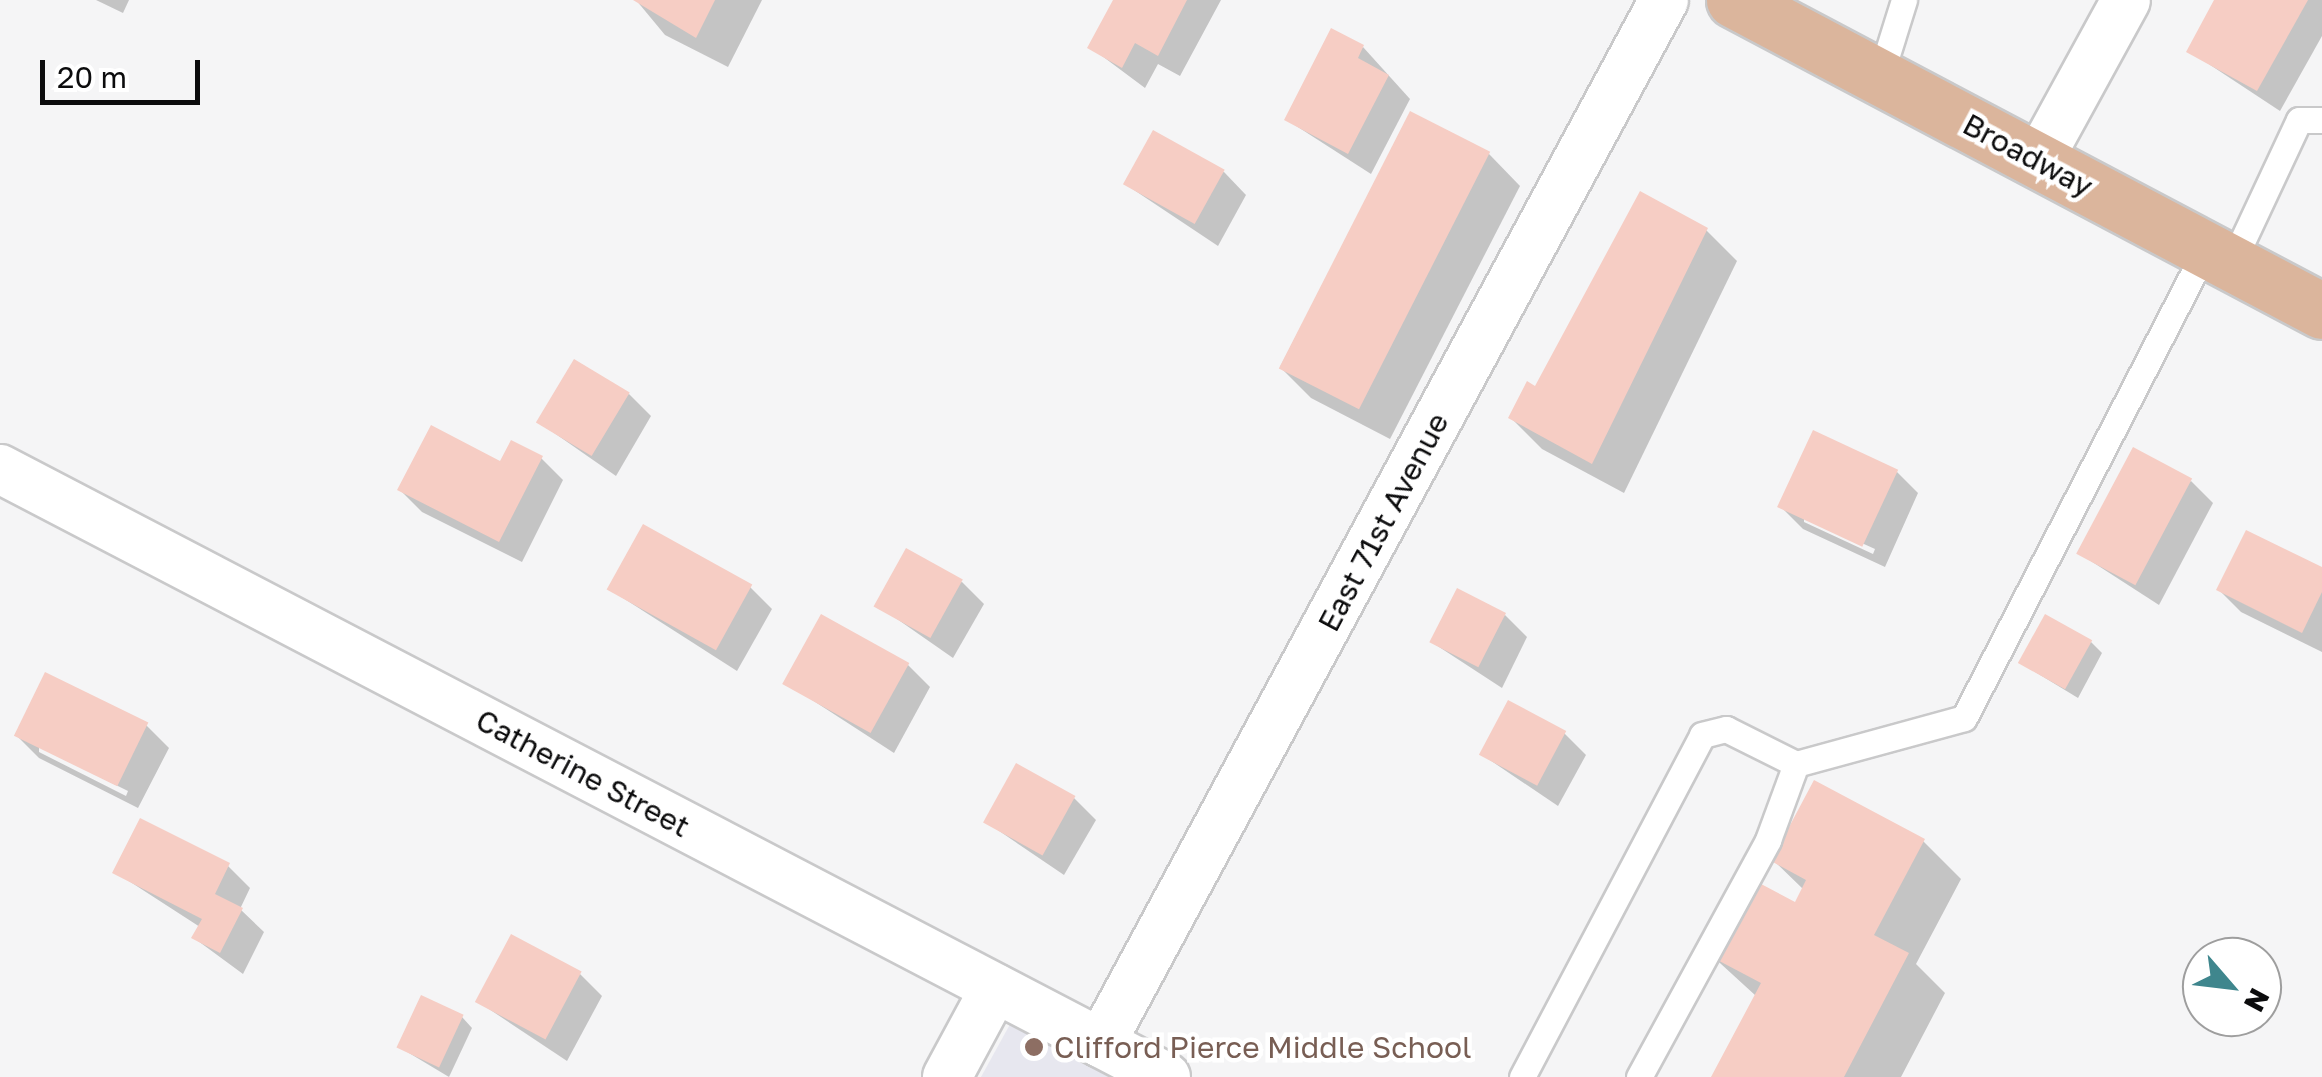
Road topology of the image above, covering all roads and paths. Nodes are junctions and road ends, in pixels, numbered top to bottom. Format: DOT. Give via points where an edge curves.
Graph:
graph roads {
  1 [pos="1664,0"];
  2 [pos="1734,0"];
  3 [pos="1904,0"];
  4 [pos="2126,0"];
  5 [pos="1880,77"];
  6 [pos="2322,120"];
  7 [pos="2038,161"];
  8 [pos="2219,256"];
  9 [pos="2322,311"];
  10 [pos="0,469"];
  11 [pos="1796,764"];
  12 [pos="995,988"];
  13 [pos="1101,1043"];
  14 [pos="946,1077"];
  15 [pos="1166,1077"];
  16 [pos="1522,1077"];
  17 [pos="1639,1077"];
  1 -- 13 [label="street, East 71st Avenue"];
  2 -- 5 [label="main road, Broadway"];
  3 -- 5 [label="lane"];
  4 -- 7 [label="street"];
  5 -- 7 [label="main road, Broadway"];
  6 -- 8 [label="lane" via="2299,120"];
  7 -- 8 [label="main road, Broadway"];
  8 -- 9 [label="main road, Broadway"];
  8 -- 11 [label="lane" via="1964,718"];
  10 -- 12 [label="street, Catherine Street"];
  11 -- 16 [label="lane" via="1726,729 1702,735"];
  11 -- 17 [label="lane" via="1768,840"];
  12 -- 13 [label="street, Catherine Street"];
  12 -- 14 [label="street"];
  13 -- 15 [label="street, Catherine Street"];
}
